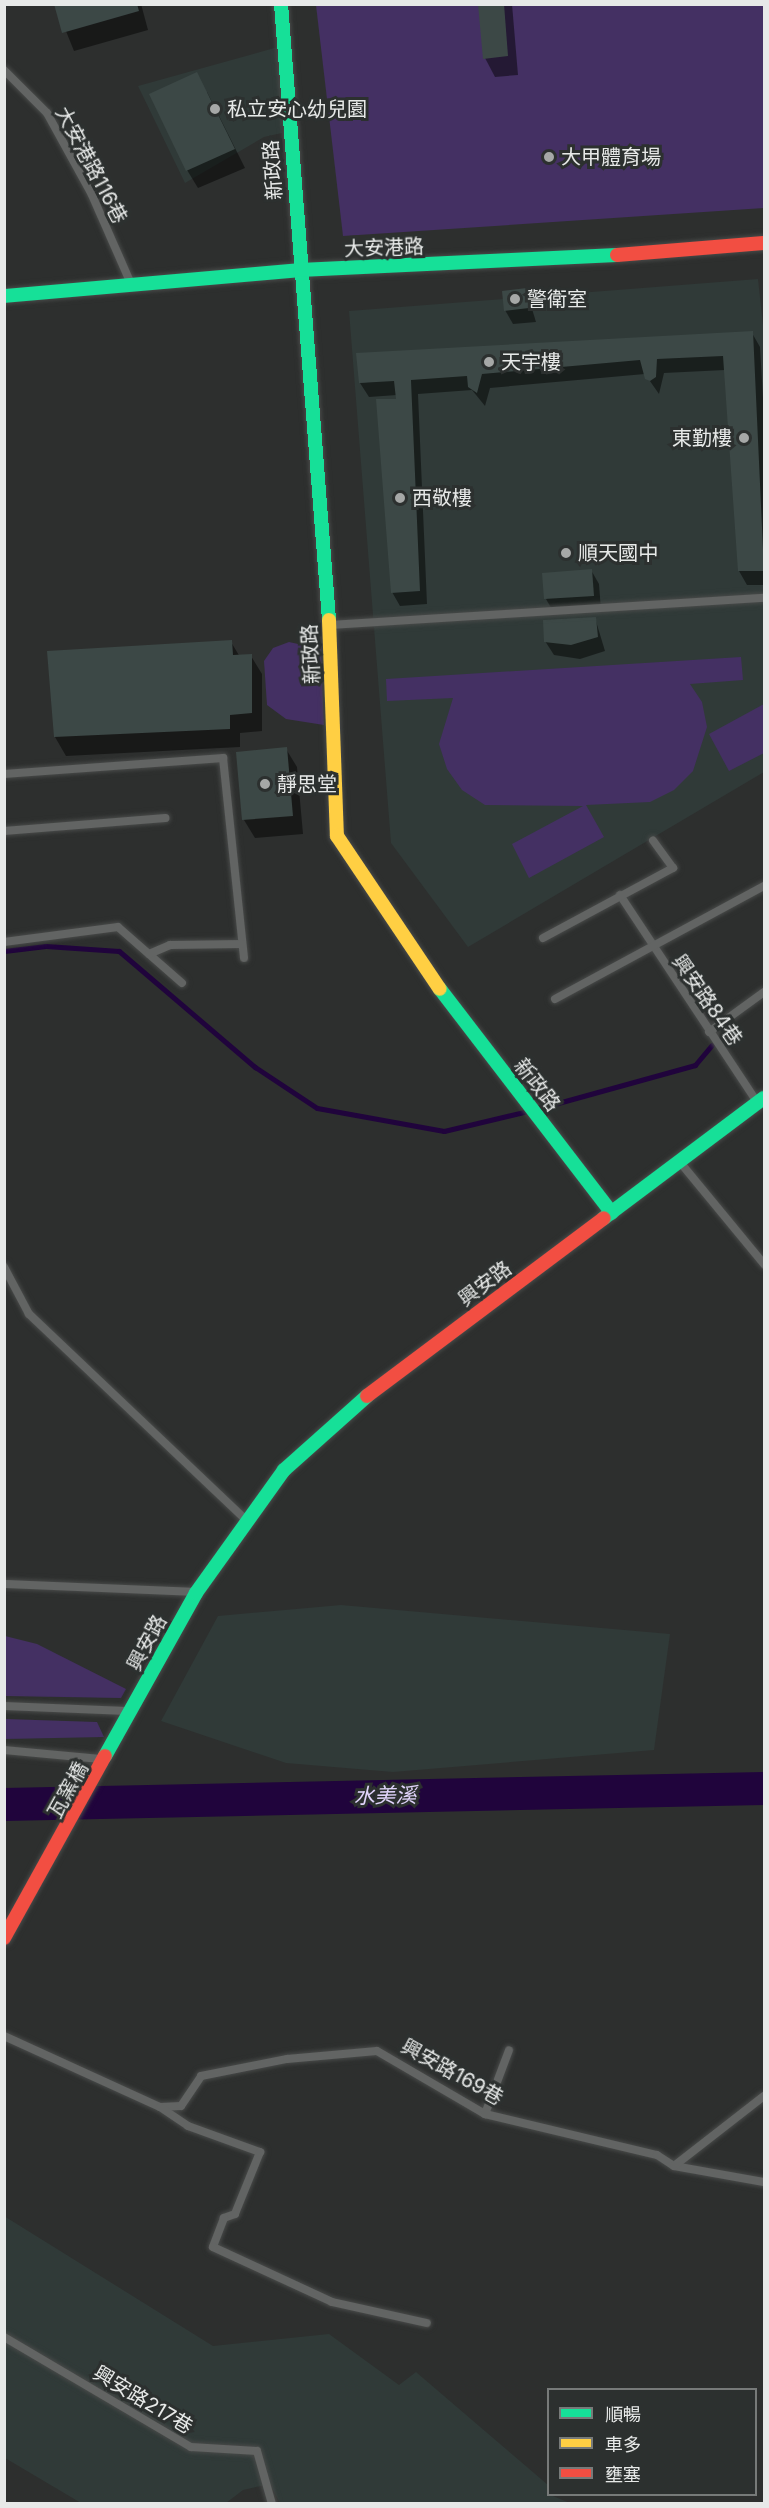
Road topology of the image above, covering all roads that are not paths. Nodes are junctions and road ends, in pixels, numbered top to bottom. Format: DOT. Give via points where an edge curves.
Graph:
graph roads {
  1 [pos="281,4"];
  2 [pos="4,70"];
  3 [pos="765,243"];
  4 [pos="300,270"];
  5 [pos="132,288"];
  6 [pos="4,296"];
  7 [pos="765,598"];
  8 [pos="329,625"];
  9 [pos="4,774"];
  10 [pos="165,818"];
  11 [pos="4,831"];
  12 [pos="653,840"];
  13 [pos="765,886"];
  14 [pos="620,895"];
  15 [pos="543,938"];
  16 [pos="4,942"];
  17 [pos="242,944"];
  18 [pos="649,945"];
  19 [pos="149,954"];
  20 [pos="244,958"];
  21 [pos="182,983"];
  22 [pos="765,992"];
  23 [pos="555,999"];
  24 [pos="709,1032"];
  25 [pos="761,1100"];
  26 [pos="679,1161"];
  27 [pos="612,1213"];
  28 [pos="765,1264"];
  29 [pos="4,1267"];
  30 [pos="245,1519"];
  31 [pos="4,1584"];
  32 [pos="196,1593"];
  33 [pos="4,1706"];
  34 [pos="132,1711"];
  35 [pos="4,1750"];
  36 [pos="107,1759"];
  37 [pos="5,1936"];
  38 [pos="4,2036"];
  39 [pos="509,2050"];
  40 [pos="765,2096"];
  41 [pos="160,2107"];
  42 [pos="485,2114"];
  43 [pos="674,2166"];
  44 [pos="765,2182"];
  45 [pos="427,2323"];
  46 [pos="4,2337"];
  47 [pos="272,2504"];
  1 -- 4 [label="street, 新政路"];
  2 -- 5 [label="lane, 大安港路116巷" via="47,113 92,195"];
  3 -- 4 [label="street, 大安港路" via="526,263"];
  4 -- 5 [label="street, 大安港路"];
  4 -- 8 [label="street, 新政路"];
  5 -- 6 [label="street, 大安港路"];
  7 -- 8 [label="lane"];
  8 -- 27 [label="street, 新政路" via="337,836 412,952"];
  9 -- 17 [label="lane" via="224,759"];
  10 -- 11 [label="lane"];
  12 -- 14 [label="lane" via="673,868"];
  13 -- 18 [label="lane, 興安路84巷"];
  14 -- 15 [label="lane"];
  14 -- 18 [label="lane, 興安路84巷"];
  16 -- 19 [label="lane" via="118,927"];
  17 -- 19 [label="lane" via="170,945"];
  17 -- 20 [label="lane"];
  18 -- 23 [label="lane, 興安路84巷"];
  18 -- 24 [label="lane, 興安路84巷"];
  19 -- 21 [label="lane"];
  22 -- 24 [label="lane"];
  24 -- 25 [label="lane, 興安路84巷"];
  25 -- 26 [label="street, 興安路"];
  26 -- 27 [label="street, 興安路"];
  26 -- 28 [label="lane"];
  27 -- 30 [label="street, 興安路" via="330,1424 284,1470"];
  29 -- 30 [label="lane" via="29,1314"];
  30 -- 32 [label="street, 興安路"];
  31 -- 32 [label="lane"];
  32 -- 34 [label="street, 興安路"];
  33 -- 34 [label="lane"];
  34 -- 36 [label="street, 興安路"];
  35 -- 36 [label="lane"];
  36 -- 37 [label="street, 瓦窯橋"];
  38 -- 41 [label="lane"];
  39 -- 42 [label="lane"];
  40 -- 43 [label="lane"];
  41 -- 42 [label="lane, 興安路169巷" via="181,2106 201,2076 287,2059 377,2051"];
  41 -- 45 [label="lane" via="188,2126 260,2152 235,2214 224,2218 213,2247 332,2302"];
  42 -- 43 [label="lane, 興安路169巷" via="657,2156"];
  43 -- 44 [label="lane, 興安路169巷"];
  46 -- 47 [label="lane, 興安路217巷" via="191,2447 257,2451"];
}
